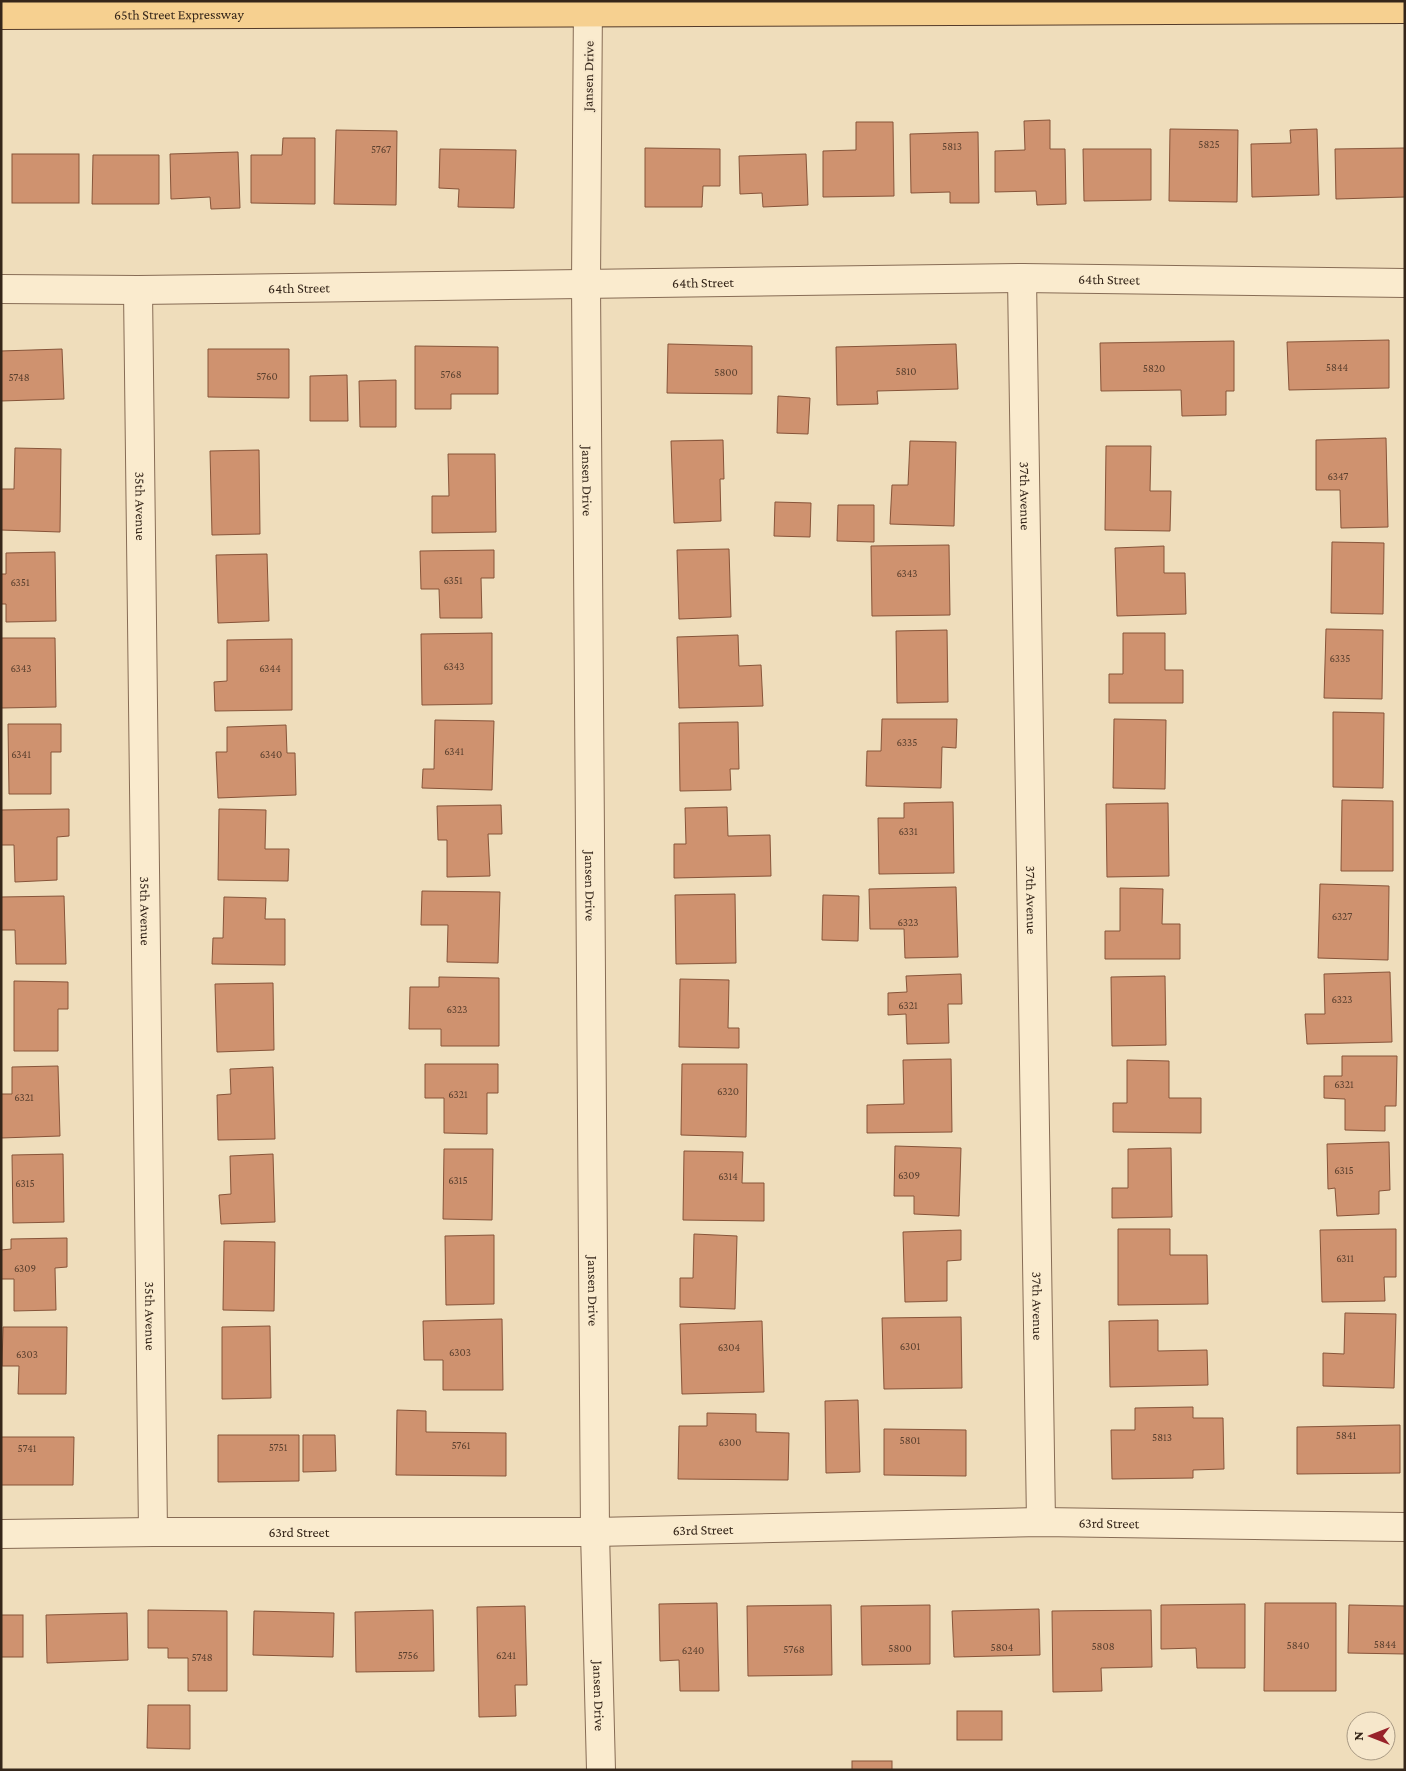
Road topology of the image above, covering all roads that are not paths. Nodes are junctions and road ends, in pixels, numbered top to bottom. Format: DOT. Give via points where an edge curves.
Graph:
graph roads {
  1 [pos="588,6"];
  2 [pos="1405,10"];
  3 [pos="1,15"];
  4 [pos="1022,278"];
  5 [pos="1405,282"];
  6 [pos="586,284"];
  7 [pos="1,289"];
  8 [pos="138,290"];
  9 [pos="1041,1522"];
  10 [pos="1405,1526"];
  11 [pos="153,1532"];
  12 [pos="595,1532"];
  13 [pos="1,1534"];
  14 [pos="601,1770"];
  1 -- 2 [label="main road, 65th Street Expressway"];
  1 -- 3 [label="main road, 65th Street Expressway"];
  1 -- 6 [label="street, Jansen Drive"];
  4 -- 5 [label="street, 64th Street"];
  4 -- 6 [label="street, 64th Street"];
  4 -- 9 [label="street, 37th Avenue"];
  6 -- 8 [label="street, 64th Street"];
  6 -- 12 [label="street, Jansen Drive"];
  7 -- 8 [label="street, 64th Street"];
  8 -- 11 [label="street, 35th Avenue"];
  9 -- 10 [label="street, 63rd Street"];
  9 -- 12 [label="street, 63rd Street"];
  11 -- 12 [label="street, 63rd Street"];
  11 -- 13 [label="street, 63rd Street"];
  12 -- 14 [label="street, Jansen Drive"];
}
